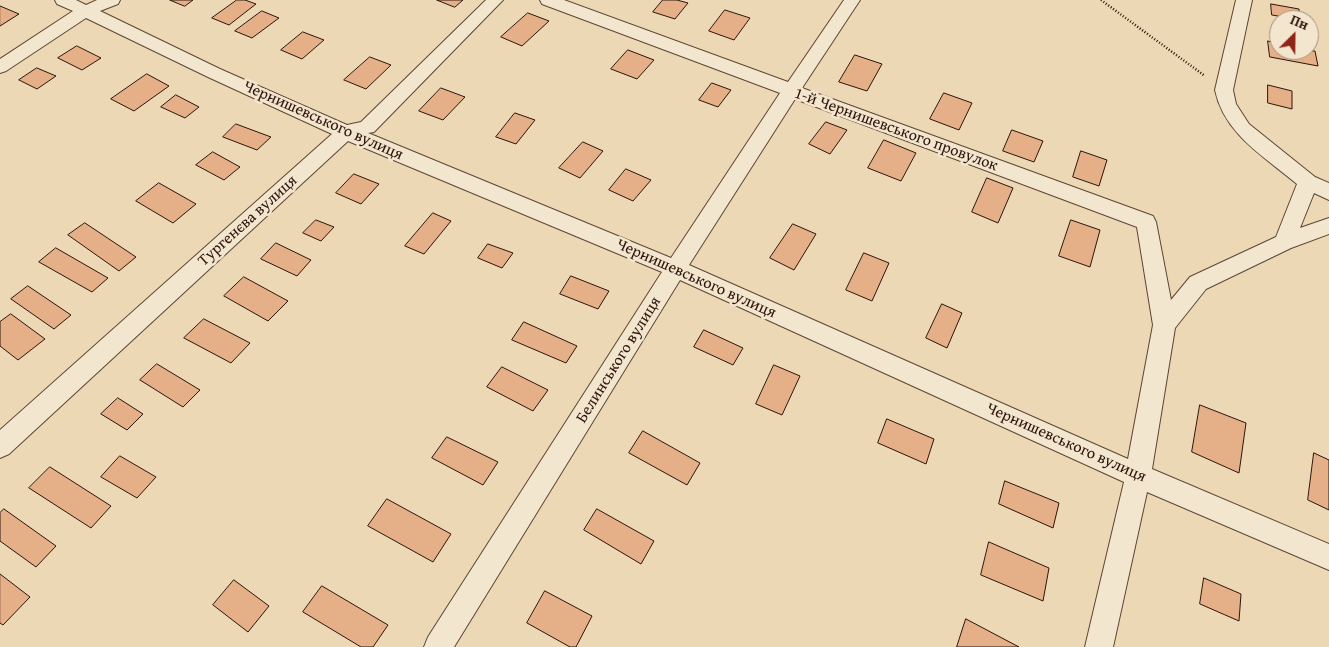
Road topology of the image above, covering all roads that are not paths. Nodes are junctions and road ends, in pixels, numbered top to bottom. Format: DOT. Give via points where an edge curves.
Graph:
graph roads {
  1 [pos="63,0"];
  2 [pos="112,0"];
  3 [pos="496,0"];
  4 [pos="548,0"];
  5 [pos="852,0"];
  6 [pos="1244,0"];
  7 [pos="85,11"];
  8 [pos="0,67"];
  9 [pos="790,91"];
  10 [pos="346,132"];
  11 [pos="1308,182"];
  12 [pos="1329,192"];
  13 [pos="1329,226"];
  14 [pos="1284,242"];
  15 [pos="676,269"];
  16 [pos="1164,325"];
  17 [pos="0,446"];
  18 [pos="1138,476"];
  19 [pos="1329,557"];
  20 [pos="438,647"];
  21 [pos="1099,647"];
  1 -- 7 [label="street, Чернишевського вулиця"];
  2 -- 7 [label="street"];
  3 -- 10 [label="street, Тургенєва вулиця" via="366,126"];
  4 -- 9 [label="street, 1-й Чернишевського провулок"];
  5 -- 9 [label="street, Белинського вулиця"];
  6 -- 11 [label="street" via="1224,90 1227,104 1242,129"];
  7 -- 8 [label="street"];
  7 -- 10 [label="street, Чернишевського вулиця"];
  9 -- 15 [label="street, Белинського вулиця"];
  9 -- 16 [label="street, 1-й Чернишевського провулок" via="1146,222"];
  10 -- 15 [label="street, Чернишевського вулиця"];
  10 -- 17 [label="street, Тургенєва вулиця"];
  11 -- 12 [label="street"];
  11 -- 14 [label="street"];
  13 -- 14 [label="street"];
  14 -- 16 [label="street" via="1198,283"];
  15 -- 18 [label="street, Чернишевського вулиця"];
  15 -- 20 [label="street, Белинського вулиця"];
  16 -- 18 [label="street"];
  18 -- 19 [label="street, Чернишевського вулиця"];
  18 -- 21 [label="street"];
}
